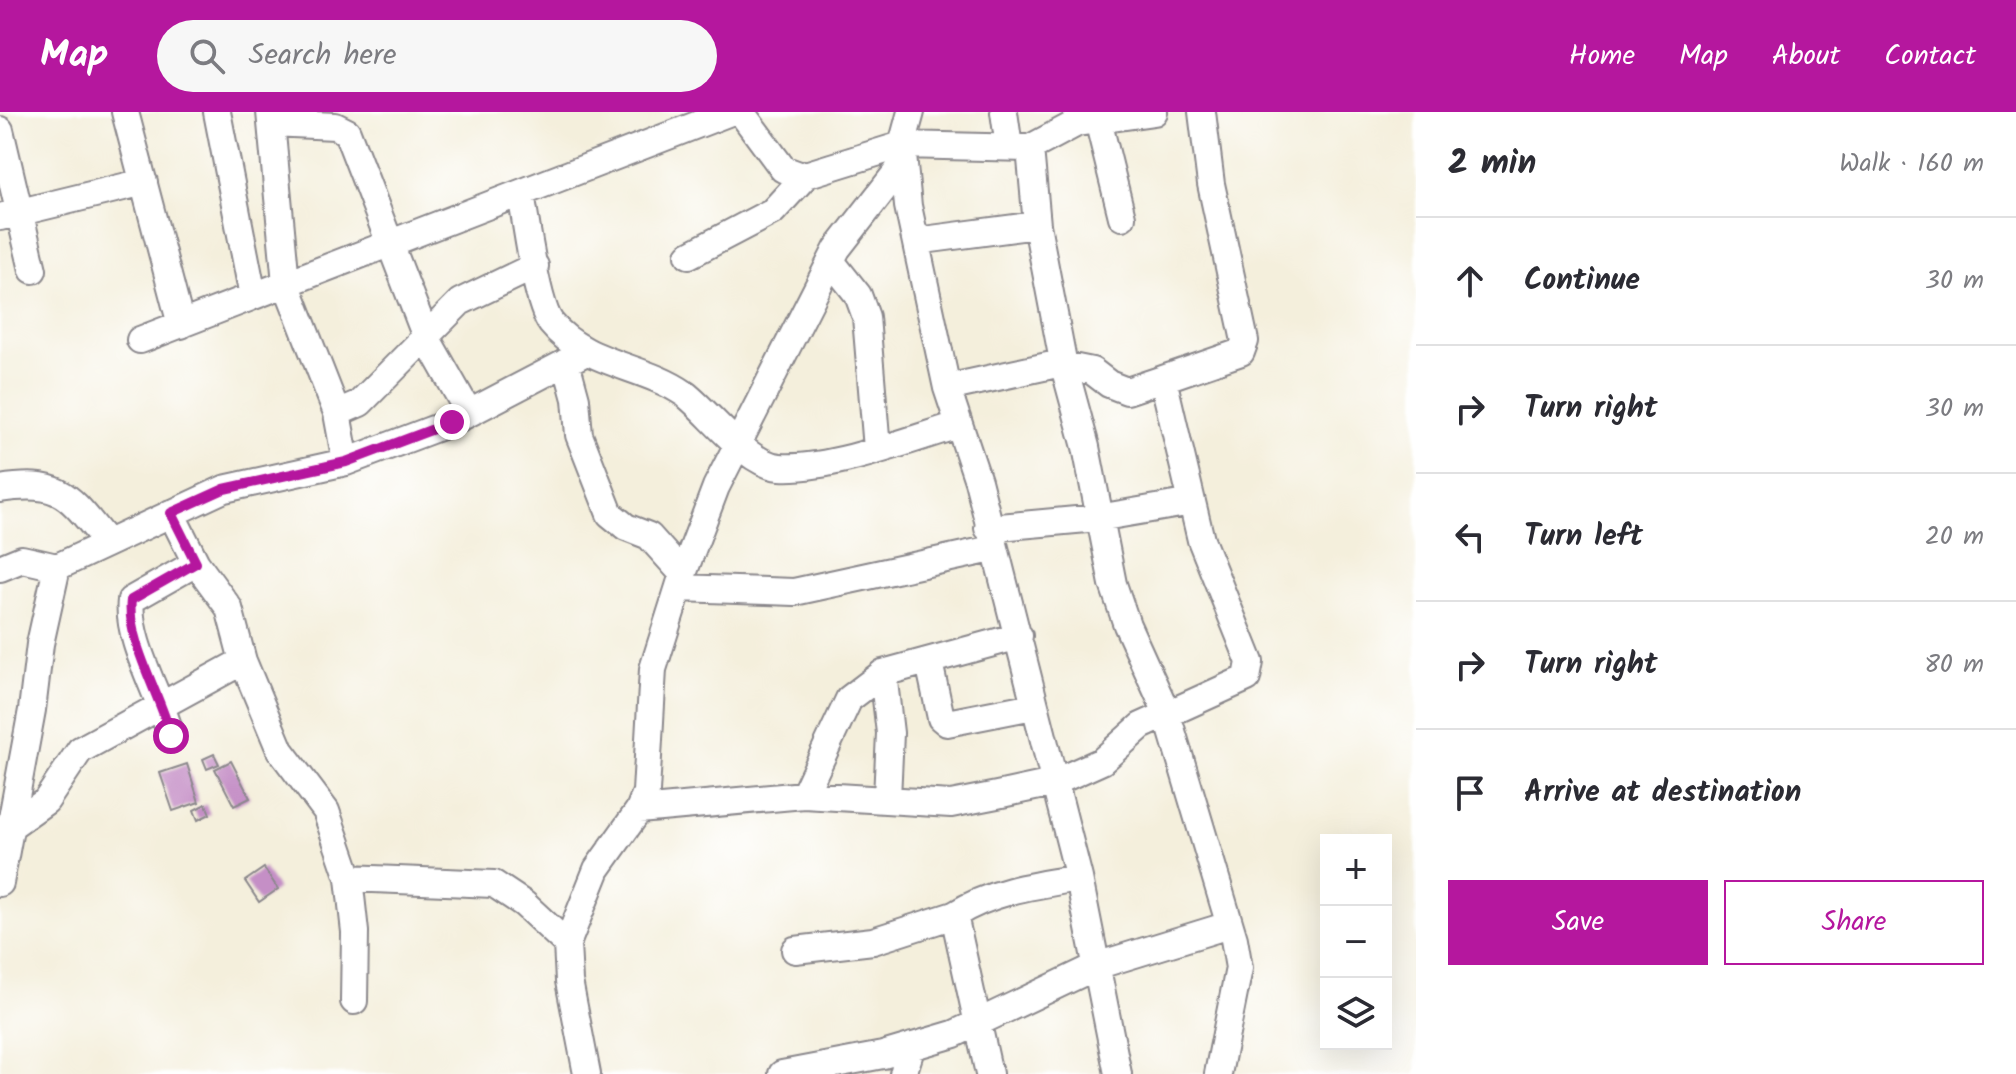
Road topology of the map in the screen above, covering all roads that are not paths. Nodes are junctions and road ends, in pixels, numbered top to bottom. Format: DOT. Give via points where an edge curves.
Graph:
graph roads {
  1 [pos="125,112"];
  2 [pos="217,112"];
  3 [pos="911,112"];
  4 [pos="1004,112"];
  5 [pos="1154,112"];
  6 [pos="1202,112"];
  7 [pos="725,113"];
  8 [pos="271,118"];
  9 [pos="1085,118"];
  10 [pos="0,130"];
  11 [pos="1019,147"];
  12 [pos="902,154"];
  13 [pos="807,174"];
  14 [pos="144,182"];
  15 [pos="521,193"];
  16 [pos="10,216"];
  17 [pos="1122,217"];
  18 [pos="1037,225"];
  19 [pos="916,241"];
  20 [pos="393,244"];
  21 [pos="689,255"];
  22 [pos="831,261"];
  23 [pos="535,266"];
  24 [pos="33,270"];
  25 [pos="286,283"];
  26 [pos="253,296"];
  27 [pos="181,325"];
  28 [pos="426,337"];
  29 [pos="140,340"];
  30 [pos="576,357"];
  31 [pos="1064,366"];
  32 [pos="1163,379"];
  33 [pos="947,388"];
  34 [pos="337,413"];
  35 [pos="469,413"];
  36 [pos="958,425"];
  37 [pos="737,445"];
  38 [pos="877,449"];
  39 [pos="346,462"];
  40 [pos="0,489"];
  41 [pos="1192,502"];
  42 [pos="171,513"];
  43 [pos="1098,518"];
  44 [pos="990,539"];
  45 [pos="107,542"];
  46 [pos="196,563"];
  47 [pos="57,567"];
  48 [pos="0,568"];
  49 [pos="681,581"];
  50 [pos="1019,636"];
  51 [pos="243,661"];
  52 [pos="929,662"];
  53 [pos="883,673"];
  54 [pos="163,704"];
  55 [pos="1033,706"];
  56 [pos="1166,711"];
  57 [pos="171,736"];
  58 [pos="1053,783"];
  59 [pos="804,795"];
  60 [pos="887,798"];
  61 [pos="639,810"];
  62 [pos="11,826"];
  63 [pos="349,878"];
  64 [pos="1079,878"];
  65 [pos="0,883"];
  66 [pos="954,915"];
  67 [pos="1229,925"];
  68 [pos="567,944"];
  69 [pos="795,950"];
  70 [pos="1099,965"];
  71 [pos="354,1001"];
  72 [pos="976,1023"];
  73 [pos="912,1046"];
  74 [pos="587,1074"];
  75 [pos="782,1074"];
  76 [pos="903,1074"];
  77 [pos="989,1074"];
  78 [pos="1118,1074"];
  79 [pos="1218,1074"];
  1 -- 14 [label="street"];
  2 -- 26 [label="street"];
  3 -- 12 [label="street"];
  4 -- 11 [label="street"];
  5 -- 9 [label="street"];
  6 -- 32 [label="street" via="1211,184 1245,341 1241,352"];
  7 -- 13 [label="street" via="783,169"];
  7 -- 15 [label="street"];
  8 -- 20 [label="street" via="347,132"];
  8 -- 25 [label="street"];
  9 -- 11 [label="street"];
  9 -- 17 [label="street"];
  10 -- 16 [label="street"];
  11 -- 12 [label="street"];
  11 -- 18 [label="street"];
  12 -- 13 [label="street"];
  12 -- 19 [label="street"];
  12 -- 22 [label="street"];
  13 -- 21 [label="street" via="773,211"];
  14 -- 16 [label="street"];
  14 -- 27 [label="street"];
  15 -- 20 [label="street"];
  15 -- 23 [label="street"];
  16 -- 24 [label="street"];
  18 -- 19 [label="street"];
  18 -- 31 [label="street"];
  19 -- 33 [label="street"];
  20 -- 25 [label="street"];
  20 -- 28 [label="street"];
  22 -- 37 [label="street"];
  22 -- 38 [label="street" via="858,295 866,317"];
  23 -- 28 [label="street" via="460,302"];
  23 -- 30 [label="street" via="550,322"];
  25 -- 26 [label="street"];
  25 -- 34 [label="street"];
  26 -- 27 [label="street"];
  27 -- 29 [label="street"];
  28 -- 34 [label="street" via="360,403"];
  28 -- 35 [label="street"];
  30 -- 35 [label="street"];
  30 -- 37 [label="street" via="684,394"];
  30 -- 49 [label="street" via="579,435 610,514 649,536"];
  31 -- 32 [label="street" via="1092,371 1127,391"];
  31 -- 33 [label="street"];
  31 -- 43 [label="street"];
  32 -- 41 [label="street"];
  33 -- 36 [label="street"];
  34 -- 39 [label="street"];
  35 -- 39 [label="street"];
  36 -- 38 [label="street"];
  36 -- 44 [label="street" via="978,481"];
  37 -- 38 [label="street" via="777,467"];
  37 -- 49 [label="street"];
  39 -- 42 [label="street" via="224,489"];
  40 -- 45 [label="street" via="45,486 68,496"];
  41 -- 43 [label="street"];
  41 -- 56 [label="street" via="1201,540 1250,662 1247,678 1240,683"];
  42 -- 45 [label="street"];
  42 -- 46 [label="street"];
  43 -- 44 [label="street"];
  43 -- 56 [label="street" via="1127,625"];
  44 -- 49 [label="street" via="794,592"];
  44 -- 50 [label="street"];
  45 -- 47 [label="street"];
  46 -- 51 [label="street" via="229,608"];
  46 -- 54 [label="street" via="131,600 128,620"];
  47 -- 48 [label="street" via="22,559"];
  47 -- 62 [label="street"];
  49 -- 61 [label="street" via="653,669 646,792"];
  50 -- 52 [label="street"];
  50 -- 55 [label="street"];
  51 -- 54 [label="street"];
  51 -- 63 [label="street" via="280,750 326,811"];
  52 -- 53 [label="street"];
  52 -- 55 [label="street" via="941,718 947,723"];
  53 -- 59 [label="street" via="849,699"];
  53 -- 60 [label="street" via="890,733"];
  54 -- 57 [label="street"];
  54 -- 62 [label="street" via="80,750 46,801"];
  55 -- 58 [label="street"];
  56 -- 58 [label="street" via="1102,761"];
  56 -- 67 [label="street"];
  58 -- 60 [label="street" via="951,804"];
  58 -- 64 [label="street"];
  59 -- 60 [label="street"];
  59 -- 61 [label="street"];
  61 -- 68 [label="street" via="597,869"];
  62 -- 65 [label="street"];
  63 -- 68 [label="street" via="494,884"];
  63 -- 71 [label="street"];
  64 -- 66 [label="street" via="1026,886 973,902"];
  64 -- 70 [label="street"];
  66 -- 69 [label="street" via="873,941"];
  66 -- 72 [label="street"];
  67 -- 70 [label="street"];
  67 -- 79 [label="street" via="1239,968"];
  68 -- 74 [label="street"];
  70 -- 72 [label="street"];
  70 -- 78 [label="street"];
  72 -- 73 [label="street"];
  72 -- 77 [label="street"];
  73 -- 75 [label="street"];
  73 -- 76 [label="street"];
}
